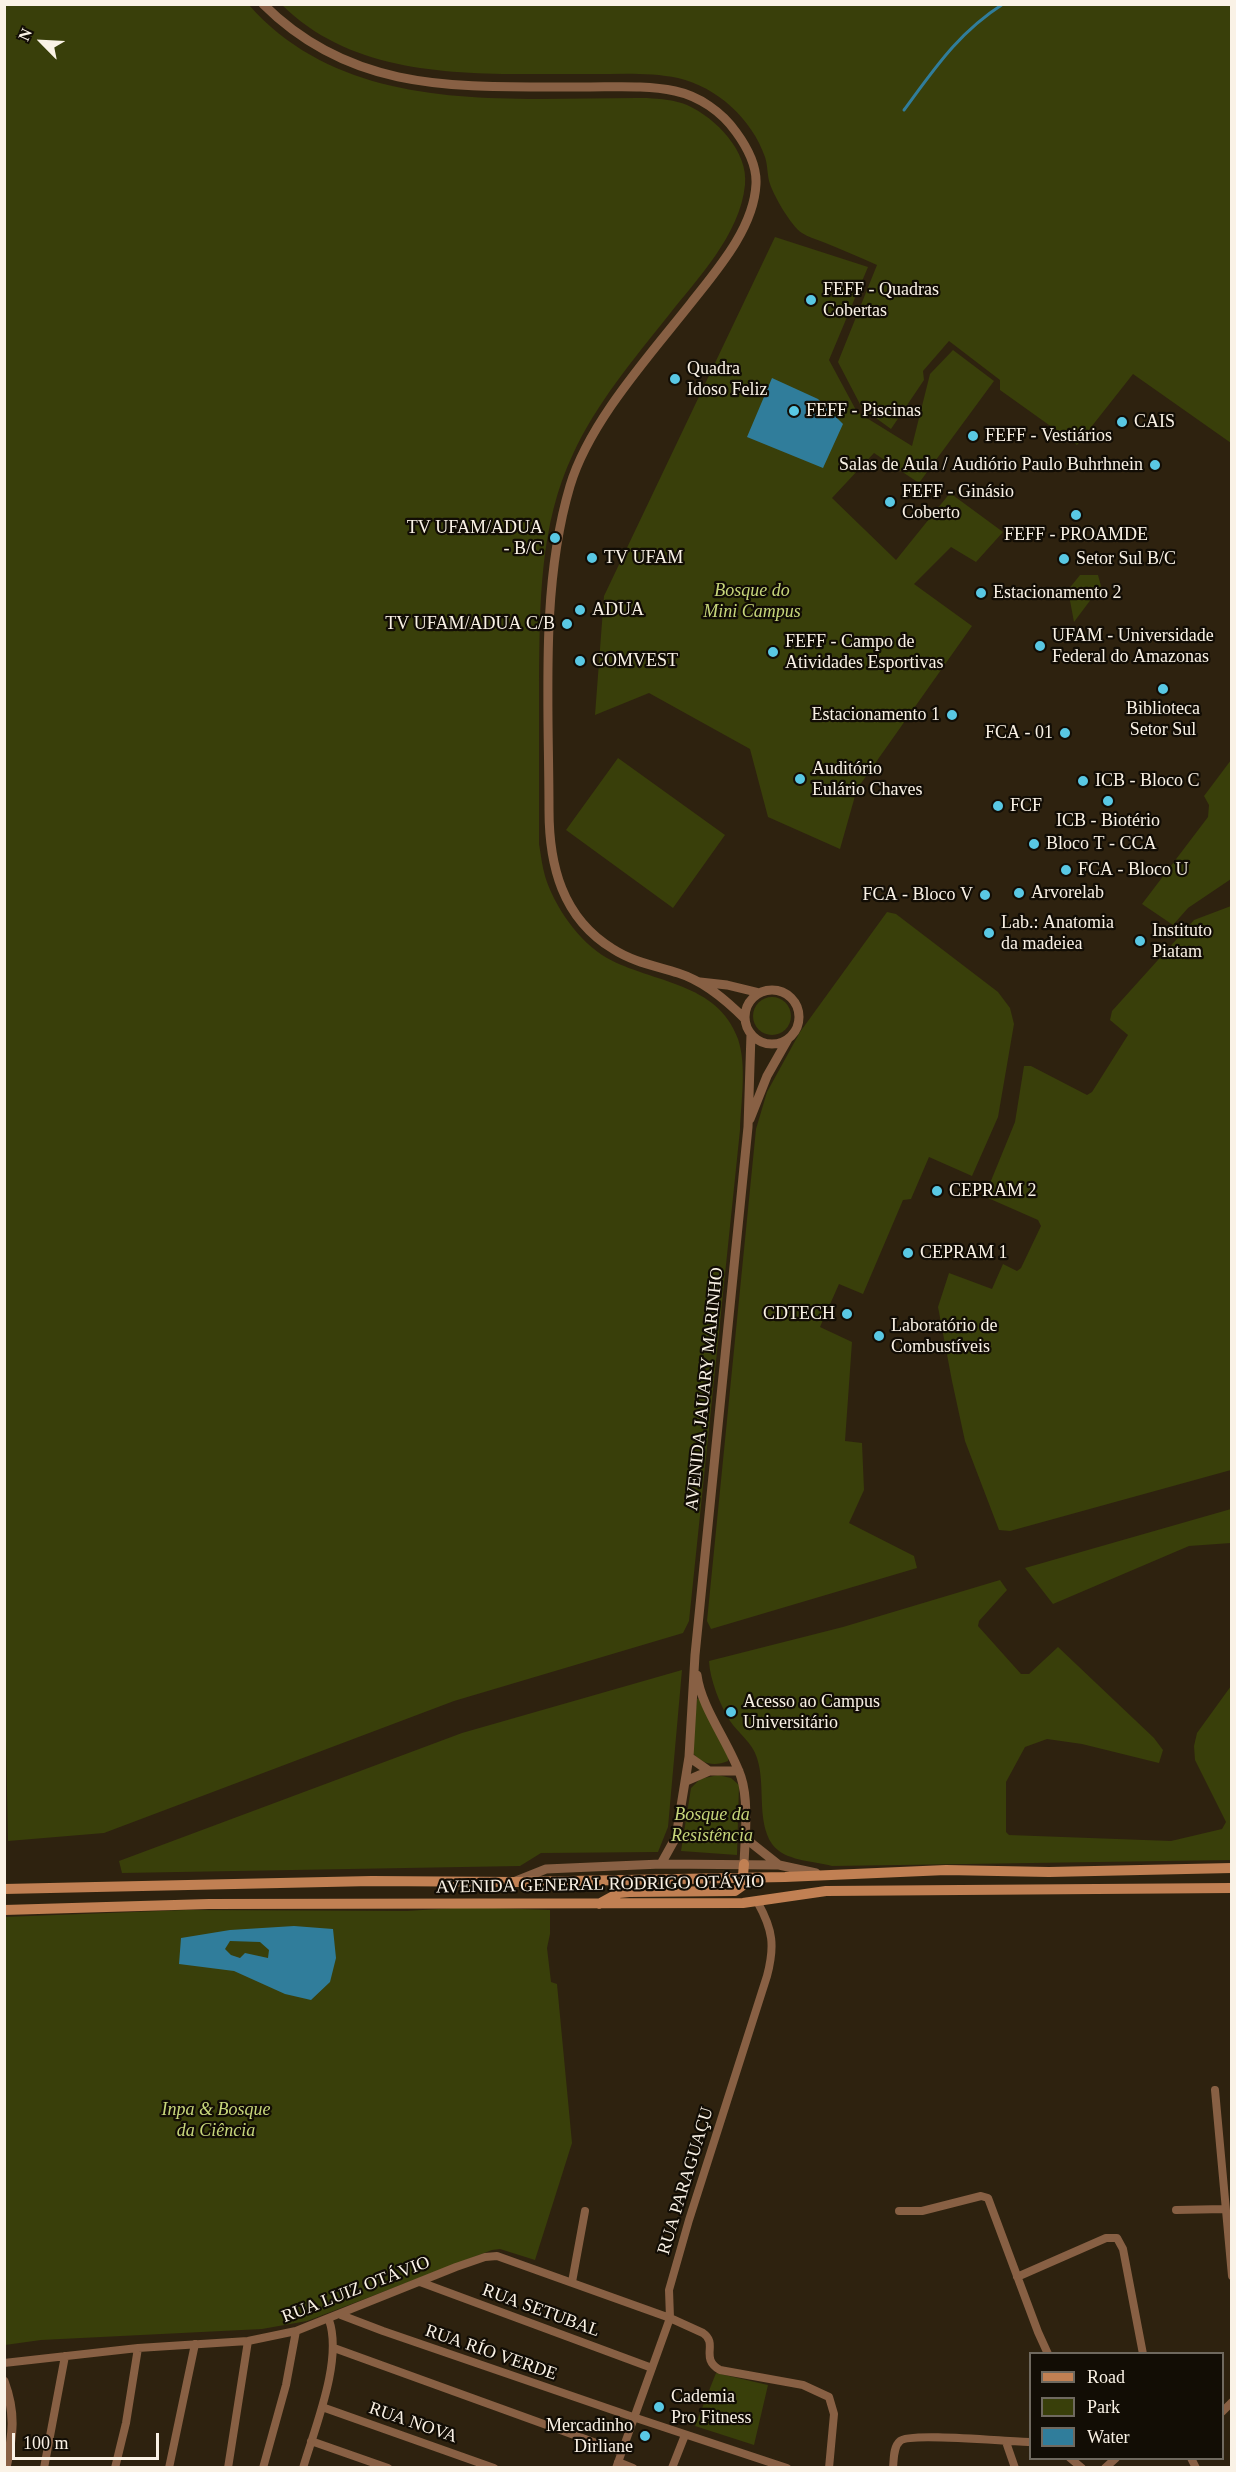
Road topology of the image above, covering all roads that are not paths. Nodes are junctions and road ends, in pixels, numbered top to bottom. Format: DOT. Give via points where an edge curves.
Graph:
graph roads {
  1 [pos="263,4"];
  2 [pos="698,981"];
  3 [pos="760,993"];
  4 [pos="745,1019"];
  5 [pos="751,1034"];
  6 [pos="789,1037"];
  7 [pos="748,1127"];
  8 [pos="695,1655"];
  9 [pos="689,1757"];
  10 [pos="709,1771"];
  11 [pos="739,1771"];
  12 [pos="686,1781"];
  13 [pos="745,1838"];
  14 [pos="661,1864"];
  15 [pos="744,1864"];
  16 [pos="779,1865"];
  17 [pos="1232,1868"];
  18 [pos="827,1876"];
  19 [pos="743,1877"];
  20 [pos="515,1882"];
  21 [pos="1232,1888"];
  22 [pos="4,1889"];
  23 [pos="758,1903"];
  24 [pos="599,1904"];
  25 [pos="4,1910"];
  26 [pos="1215,2090"];
  27 [pos="1224,2209"];
  28 [pos="1176,2210"];
  29 [pos="585,2211"];
  30 [pos="898,2211"];
  31 [pos="1232,2276"];
  32 [pos="1017,2277"];
  33 [pos="572,2282"];
  34 [pos="420,2283"];
  35 [pos="341,2314"];
  36 [pos="670,2318"];
  37 [pos="329,2320"];
  38 [pos="296,2331"];
  39 [pos="248,2341"];
  40 [pos="195,2344"];
  41 [pos="138,2348"];
  42 [pos="334,2348"];
  43 [pos="1047,2352"];
  44 [pos="1143,2352"];
  45 [pos="65,2356"];
  46 [pos="4,2363"];
  47 [pos="652,2368"];
  48 [pos="4,2381"];
  49 [pos="322,2407"];
  50 [pos="633,2417"];
  51 [pos="685,2435"];
  52 [pos="311,2441"];
  53 [pos="1006,2442"];
  54 [pos="1029,2442"];
  55 [pos="621,2452"];
  56 [pos="617,2465"];
  57 [pos="6,2468"];
  58 [pos="44,2468"];
  59 [pos="116,2468"];
  60 [pos="169,2468"];
  61 [pos="228,2468"];
  62 [pos="263,2468"];
  63 [pos="303,2468"];
  64 [pos="388,2468"];
  65 [pos="494,2468"];
  66 [pos="633,2468"];
  67 [pos="672,2468"];
  68 [pos="787,2468"];
  69 [pos="829,2468"];
  70 [pos="893,2468"];
  71 [pos="1015,2468"];
  1 -- 2 [label="street" via="312,45 350,63 392,76 434,84 486,87 648,87 675,91 721,115 745,145 756,183 745,223 728,253 633,377 576,467 559,525 550,611 549,843 555,873 583,923 613,950"];
  2 -- 3 [label="street"];
  2 -- 4 [label="street"];
  3 -- 4 [label="street" via="749,1004"];
  3 -- 6 [label="street" via="780,991 792,999 799,1015"];
  4 -- 5 [label="street"];
  5 -- 6 [label="street" via="774,1044"];
  5 -- 7 [label="street, AVENIDA JAUARY MARINHO"];
  6 -- 7 [label="street, AVENIDA JAUARY MARINHO" via="767,1076"];
  7 -- 8 [label="street, AVENIDA JAUARY MARINHO"];
  8 -- 9 [label="street, AVENIDA JAUARY MARINHO"];
  8 -- 11 [label="street, AVENIDA JAUARY MARINHO" via="701,1693"];
  9 -- 10 [label="street"];
  9 -- 12 [label="street, AVENIDA JAUARY MARINHO"];
  10 -- 11 [label="street"];
  10 -- 12 [label="street"];
  11 -- 13 [label="street, AVENIDA JAUARY MARINHO"];
  12 -- 14 [label="street, AVENIDA JAUARY MARINHO" via="676,1837"];
  13 -- 15 [label="street, AVENIDA JAUARY MARINHO"];
  13 -- 16 [label="street"];
  14 -- 15 [label="street, AVENIDA GENERAL RODRIGO OTÁVIO"];
  14 -- 20 [label="street, AVENIDA GENERAL RODRIGO OTÁVIO" via="546,1869"];
  15 -- 16 [label="street, AVENIDA GENERAL RODRIGO OTÁVIO"];
  15 -- 19 [label="main road"];
  16 -- 18 [label="street, AVENIDA GENERAL RODRIGO OTÁVIO"];
  17 -- 18 [label="main road, AVENIDA GENERAL RODRIGO OTÁVIO" via="946,1870"];
  18 -- 19 [label="main road, AVENIDA GENERAL RODRIGO OTÁVIO"];
  19 -- 20 [label="main road, AVENIDA GENERAL RODRIGO OTÁVIO"];
  19 -- 24 [label="main road" via="735,1891 628,1892"];
  20 -- 22 [label="main road, AVENIDA GENERAL RODRIGO OTÁVIO"];
  21 -- 23 [label="main road, AVENIDA GENERAL RODRIGO OTÁVIO" via="826,1891"];
  23 -- 24 [label="main road, AVENIDA GENERAL RODRIGO OTÁVIO"];
  23 -- 36 [label="street, RUA PARAGUAÇU" via="771,1930 771,1960 669,2290"];
  24 -- 25 [label="main road, AVENIDA GENERAL RODRIGO OTÁVIO" via="209,1904"];
  26 -- 27 [label="street"];
  27 -- 28 [label="street"];
  27 -- 31 [label="street"];
  29 -- 33 [label="street"];
  30 -- 32 [label="street" via="922,2211 977,2197 988,2198"];
  32 -- 43 [label="street"];
  32 -- 44 [label="street" via="1112,2238 1120,2242"];
  33 -- 34 [label="street, RUA LUIZ OTÁVIO" via="497,2256 456,2267"];
  33 -- 36 [label="street, RUA LUIZ OTÁVIO"];
  34 -- 35 [label="street, RUA LUIZ OTÁVIO"];
  34 -- 47 [label="street, RUA SETUBAL"];
  35 -- 37 [label="street, RUA LUIZ OTÁVIO"];
  35 -- 50 [label="street, RUA RÍO VERDE"];
  36 -- 47 [label="street, RUA PARAGUAÇU"];
  36 -- 69 [label="street, RUA LUIZ OTÁVIO" via="707,2336 709,2359 720,2370 803,2385 829,2397 834,2414"];
  37 -- 38 [label="street, RUA LUIZ OTÁVIO"];
  37 -- 42 [label="street"];
  38 -- 39 [label="street, RUA LUIZ OTÁVIO"];
  38 -- 62 [label="street"];
  39 -- 40 [label="street, RUA LUIZ OTÁVIO"];
  39 -- 61 [label="street"];
  40 -- 41 [label="street, RUA LUIZ OTÁVIO"];
  40 -- 60 [label="street"];
  41 -- 45 [label="street, RUA LUIZ OTÁVIO"];
  41 -- 59 [label="street"];
  42 -- 49 [label="street"];
  42 -- 55 [label="street"];
  45 -- 46 [label="street, RUA LUIZ OTÁVIO"];
  45 -- 58 [label="street"];
  47 -- 50 [label="street, RUA PARAGUAÇU"];
  48 -- 57 [label="street" via="12,2401 13,2423"];
  49 -- 52 [label="street"];
  49 -- 65 [label="street, RUA NOVA"];
  50 -- 51 [label="street, RUA RÍO VERDE"];
  50 -- 55 [label="street, RUA PARAGUAÇU"];
  51 -- 67 [label="street"];
  51 -- 68 [label="street, RUA RÍO VERDE"];
  52 -- 63 [label="street"];
  52 -- 64 [label="street"];
  53 -- 54 [label="street"];
  53 -- 70 [label="street" via="905,2438 896,2447"];
  53 -- 71 [label="street"];
  55 -- 56 [label="street, RUA PARAGUAÇU"];
  56 -- 66 [label="street"];
}
